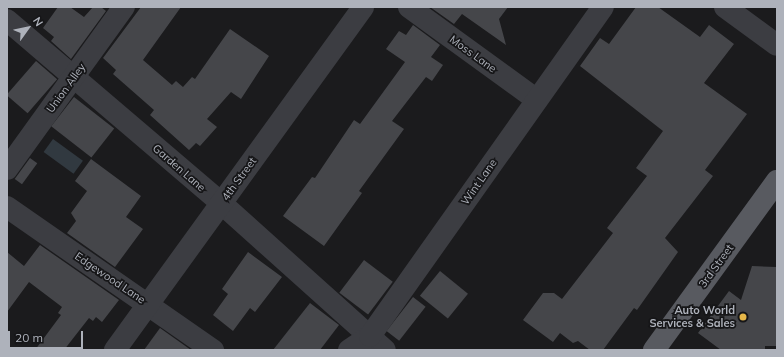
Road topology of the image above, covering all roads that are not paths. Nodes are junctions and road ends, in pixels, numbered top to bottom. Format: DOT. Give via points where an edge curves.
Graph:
graph roads {
  1 [pos="124,7"];
  2 [pos="363,7"];
  3 [pos="409,7"];
  4 [pos="603,7"];
  5 [pos="725,7"];
  6 [pos="7,20"];
  7 [pos="777,45"];
  8 [pos="73,77"];
  9 [pos="537,100"];
  10 [pos="7,169"];
  11 [pos="777,181"];
  12 [pos="221,204"];
  13 [pos="7,207"];
  14 [pos="149,304"];
  15 [pos="378,343"];
  16 [pos="115,350"];
  17 [pos="213,350"];
  18 [pos="349,350"];
  19 [pos="654,350"];
  1 -- 8 [label="street, Union Alley"];
  2 -- 12 [label="street, 4th Street"];
  3 -- 9 [label="street, Moss Lane"];
  4 -- 9 [label="street, Wint Lane"];
  5 -- 7 [label="street"];
  6 -- 8 [label="street, Garden Lane"];
  8 -- 10 [label="street, Union Alley"];
  8 -- 12 [label="street, Garden Lane"];
  9 -- 15 [label="street, Wint Lane"];
  11 -- 19 [label="main road, 3rd Street"];
  12 -- 14 [label="street, 4th Street"];
  12 -- 15 [label="street, Garden Lane"];
  13 -- 14 [label="street, Edgewood Lane"];
  14 -- 16 [label="street, 4th Street"];
  14 -- 17 [label="street, Edgewood Lane"];
  15 -- 18 [label="street, Wint Lane"];
}
